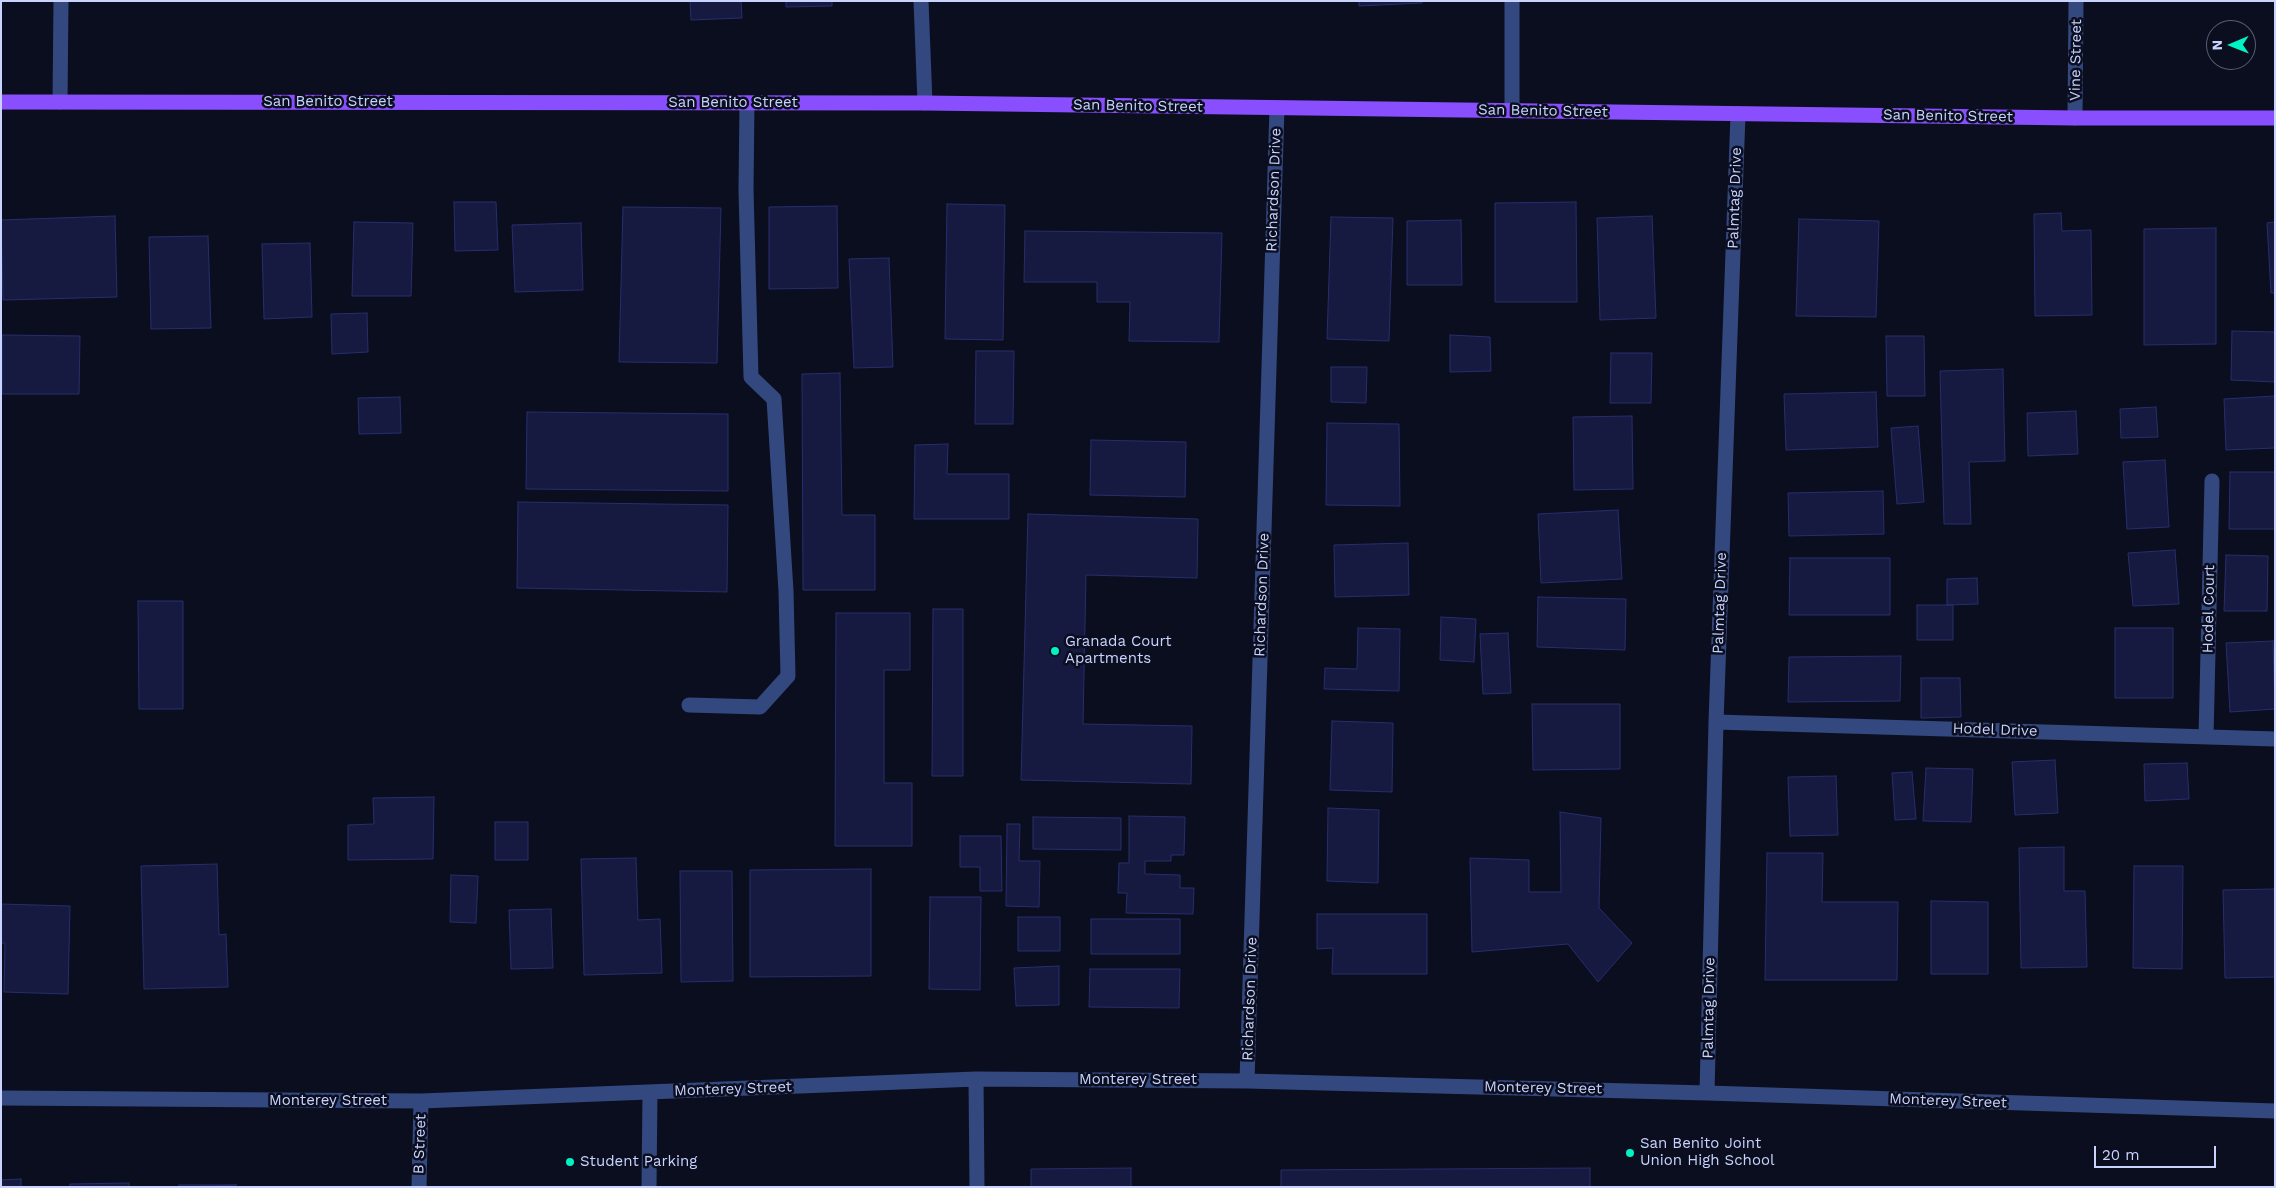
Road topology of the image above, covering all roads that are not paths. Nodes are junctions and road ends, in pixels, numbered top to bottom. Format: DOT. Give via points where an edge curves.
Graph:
graph roads {
  1 [pos="61,1"];
  2 [pos="921,1"];
  3 [pos="1512,1"];
  4 [pos="2076,1"];
  5 [pos="1,102"];
  6 [pos="60,102"];
  7 [pos="747,103"];
  8 [pos="925,103"];
  9 [pos="1277,108"];
  10 [pos="1512,111"];
  11 [pos="1738,114"];
  12 [pos="2075,118"];
  13 [pos="2275,118"];
  14 [pos="2212,481"];
  15 [pos="689,705"];
  16 [pos="1716,722"];
  17 [pos="2206,737"];
  18 [pos="2275,739"];
  19 [pos="976,1079"];
  20 [pos="1247,1081"];
  21 [pos="650,1092"];
  22 [pos="1707,1093"];
  23 [pos="1,1098"];
  24 [pos="421,1101"];
  25 [pos="2275,1111"];
  26 [pos="419,1187"];
  27 [pos="649,1187"];
  28 [pos="977,1187"];
  1 -- 6 [label="street"];
  2 -- 8 [label="street"];
  3 -- 10 [label="street"];
  4 -- 12 [label="street, Vine Street"];
  5 -- 6 [label="main road, San Benito Street"];
  6 -- 7 [label="main road, San Benito Street"];
  7 -- 8 [label="main road, San Benito Street"];
  7 -- 15 [label="street" via="751,377 774,399 788,676 760,707"];
  8 -- 9 [label="main road, San Benito Street"];
  9 -- 10 [label="main road, San Benito Street"];
  9 -- 20 [label="street, Richardson Drive"];
  10 -- 11 [label="main road, San Benito Street"];
  11 -- 12 [label="main road, San Benito Street"];
  11 -- 16 [label="street, Palmtag Drive"];
  12 -- 13 [label="main road, San Benito Street"];
  14 -- 17 [label="street, Hodel Court"];
  16 -- 17 [label="street, Hodel Drive"];
  16 -- 22 [label="street, Palmtag Drive"];
  17 -- 18 [label="street, Hodel Drive"];
  19 -- 20 [label="street, Monterey Street"];
  19 -- 21 [label="street, Monterey Street"];
  19 -- 28 [label="street"];
  20 -- 22 [label="street, Monterey Street"];
  21 -- 24 [label="street, Monterey Street"];
  21 -- 27 [label="street"];
  22 -- 25 [label="street, Monterey Street"];
  23 -- 24 [label="street, Monterey Street"];
  24 -- 26 [label="street, B Street"];
}
